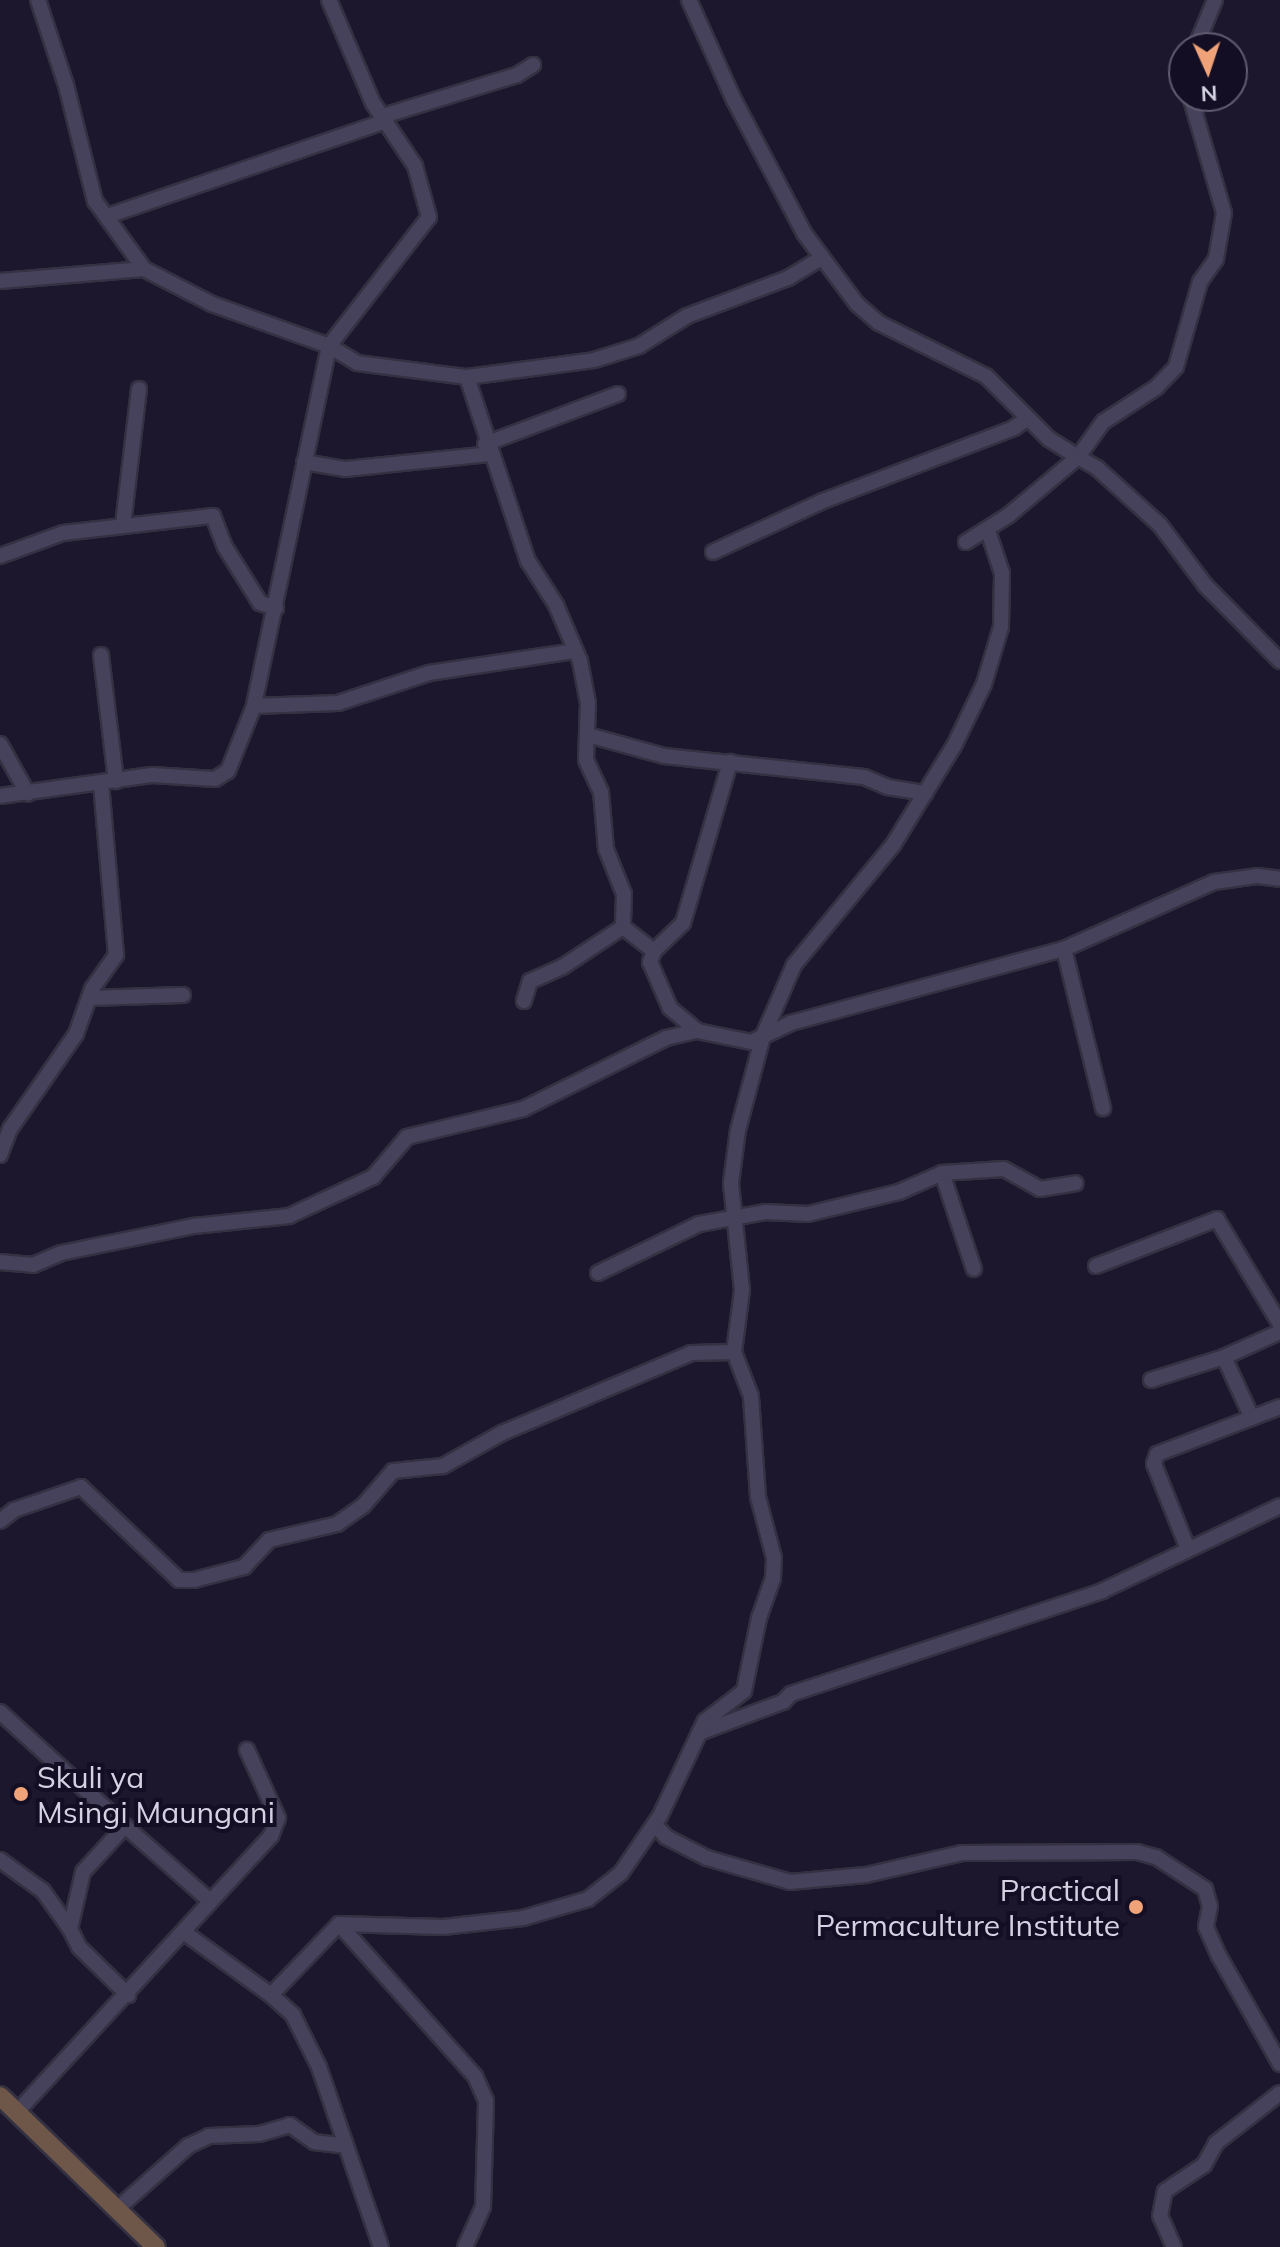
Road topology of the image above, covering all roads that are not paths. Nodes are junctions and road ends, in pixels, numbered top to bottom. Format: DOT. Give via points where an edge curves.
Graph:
graph roads {
  1 [pos="38,0"];
  2 [pos="329,0"];
  3 [pos="689,0"];
  4 [pos="1215,0"];
  5 [pos="1202,32"];
  6 [pos="533,65"];
  7 [pos="1195,112"];
  8 [pos="384,119"];
  9 [pos="107,216"];
  10 [pos="821,258"];
  11 [pos="144,269"];
  12 [pos="0,281"];
  13 [pos="329,346"];
  14 [pos="467,377"];
  15 [pos="139,389"];
  16 [pos="618,394"];
  17 [pos="1028,418"];
  18 [pos="487,449"];
  19 [pos="1078,457"];
  20 [pos="304,462"];
  21 [pos="123,525"];
  22 [pos="988,531"];
  23 [pos="966,542"];
  24 [pos="713,552"];
  25 [pos="0,556"];
  26 [pos="276,608"];
  27 [pos="575,651"];
  28 [pos="101,655"];
  29 [pos="1280,661"];
  30 [pos="254,706"];
  31 [pos="588,735"];
  32 [pos="0,744"];
  33 [pos="730,762"];
  34 [pos="108,783"];
  35 [pos="926,793"];
  36 [pos="28,794"];
  37 [pos="0,796"];
  38 [pos="1280,879"];
  39 [pos="623,927"];
  40 [pos="1064,949"];
  41 [pos="654,951"];
  42 [pos="183,995"];
  43 [pos="89,998"];
  44 [pos="524,1001"];
  45 [pos="697,1031"];
  46 [pos="763,1036"];
  47 [pos="1103,1108"];
  48 [pos="0,1155"];
  49 [pos="942,1173"];
  50 [pos="1076,1183"];
  51 [pos="735,1215"];
  52 [pos="0,1262"];
  53 [pos="1096,1266"];
  54 [pos="974,1269"];
  55 [pos="598,1273"];
  56 [pos="1280,1324"];
  57 [pos="1280,1332"];
  58 [pos="734,1352"];
  59 [pos="1224,1357"];
  60 [pos="1151,1380"];
  61 [pos="1280,1407"];
  62 [pos="1252,1418"];
  63 [pos="1280,1506"];
  64 [pos="0,1521"];
  65 [pos="1188,1549"];
  66 [pos="0,1712"];
  67 [pos="699,1733"];
  68 [pos="247,1750"];
  69 [pos="655,1825"];
  70 [pos="125,1826"];
  71 [pos="0,1860"];
  72 [pos="210,1901"];
  73 [pos="339,1924"];
  74 [pos="70,1929"];
  75 [pos="185,1933"];
  76 [pos="128,1995"];
  77 [pos="271,1995"];
  78 [pos="1280,2064"];
  79 [pos="1280,2093"];
  80 [pos="0,2096"];
  81 [pos="17,2112"];
  82 [pos="345,2146"];
  83 [pos="116,2210"];
  84 [pos="156,2247"];
  85 [pos="381,2247"];
  86 [pos="465,2247"];
  87 [pos="1174,2247"];
  1 -- 9 [label="street" via="95,201"];
  2 -- 8 [label="street"];
  3 -- 10 [label="street" via="734,100"];
  4 -- 5 [label="street"];
  6 -- 8 [label="street"];
  7 -- 19 [label="street" via="1224,213 1216,259 1191,305 1176,367 1157,387 1103,422"];
  8 -- 9 [label="street"];
  8 -- 13 [label="street" via="415,166 429,217"];
  9 -- 11 [label="street"];
  10 -- 14 [label="street" via="788,278 687,316 639,346 556,368"];
  10 -- 17 [label="street" via="879,323 986,376"];
  11 -- 12 [label="street"];
  11 -- 13 [label="street" via="212,304"];
  13 -- 14 [label="street" via="357,363"];
  13 -- 20 [label="street"];
  14 -- 18 [label="street"];
  15 -- 21 [label="street"];
  16 -- 18 [label="street"];
  17 -- 19 [label="street"];
  17 -- 24 [label="street"];
  18 -- 20 [label="street" via="345,469"];
  18 -- 27 [label="street" via="528,561 556,605"];
  19 -- 22 [label="street"];
  19 -- 29 [label="street" via="1160,525 1205,585"];
  20 -- 26 [label="street"];
  21 -- 25 [label="street" via="63,533"];
  21 -- 26 [label="street" via="213,516 225,547 260,603"];
  22 -- 23 [label="street"];
  22 -- 35 [label="street" via="1002,573 1001,627 984,684"];
  26 -- 30 [label="street"];
  27 -- 30 [label="street" via="429,673 338,703"];
  27 -- 31 [label="street" via="588,703"];
  28 -- 34 [label="street"];
  30 -- 34 [label="street" via="228,771 215,779 164,774"];
  31 -- 33 [label="street" via="629,750"];
  31 -- 39 [label="street" via="586,760 601,792 606,849 624,894"];
  32 -- 36 [label="street"];
  33 -- 35 [label="street" via="864,777"];
  33 -- 41 [label="street" via="694,902 683,923"];
  34 -- 36 [label="street"];
  34 -- 43 [label="street" via="116,955"];
  35 -- 46 [label="street" via="876,870 855,888 794,965"];
  36 -- 37 [label="street"];
  38 -- 40 [label="street" via="1214,882"];
  39 -- 41 [label="street"];
  39 -- 44 [label="street" via="530,981"];
  40 -- 46 [label="street" via="791,1023"];
  40 -- 47 [label="street"];
  41 -- 45 [label="street" via="650,962 670,1008"];
  42 -- 43 [label="street"];
  43 -- 48 [label="street" via="76,1034 10,1129"];
  45 -- 46 [label="street" via="738,1041"];
  45 -- 52 [label="street" via="666,1038 523,1109 407,1137 373,1177 289,1216 194,1226 61,1253 33,1265"];
  46 -- 51 [label="street" via="738,1130 731,1183"];
  49 -- 50 [label="street" via="1004,1169 1040,1189"];
  49 -- 51 [label="street" via="899,1192 808,1214"];
  49 -- 54 [label="street"];
  51 -- 55 [label="street" via="667,1236 631,1260"];
  51 -- 58 [label="street" via="742,1290"];
  53 -- 56 [label="street" via="1217,1219"];
  57 -- 59 [label="street"];
  58 -- 64 [label="street" via="691,1353 502,1433 443,1466 393,1471 363,1506 337,1524 279,1536 244,1567 194,1580 179,1580 81,1487 14,1510"];
  58 -- 67 [label="street" via="751,1396 758,1497 774,1558 773,1578 744,1691 718,1709"];
  59 -- 60 [label="street"];
  59 -- 62 [label="street"];
  61 -- 62 [label="street"];
  62 -- 65 [label="street" via="1157,1454 1154,1464"];
  63 -- 65 [label="street"];
  65 -- 67 [label="street" via="1102,1591 791,1694 783,1702"];
  66 -- 70 [label="street"];
  67 -- 69 [label="street"];
  68 -- 72 [label="street" via="278,1818 271,1836"];
  69 -- 73 [label="street" via="621,1873 588,1899 523,1918 443,1927"];
  69 -- 78 [label="street" via="666,1837 707,1858 790,1882 866,1875 962,1853 1137,1852 1156,1857 1205,1889 1210,1906 1206,1927 1232,1986"];
  70 -- 72 [label="street"];
  70 -- 74 [label="street" via="83,1872"];
  71 -- 74 [label="street" via="43,1891"];
  72 -- 75 [label="street"];
  73 -- 77 [label="street"];
  73 -- 86 [label="street" via="475,2076 486,2101 483,2207"];
  74 -- 76 [label="street" via="79,1947"];
  75 -- 76 [label="street"];
  75 -- 77 [label="street"];
  76 -- 81 [label="street"];
  77 -- 82 [label="street" via="293,2015 319,2067"];
  79 -- 87 [label="street" via="1216,2143 1204,2165 1165,2191 1160,2216"];
  80 -- 81 [label="main road"];
  81 -- 83 [label="main road"];
  82 -- 83 [label="street" via="314,2142 290,2125 259,2134 209,2136 188,2146"];
  82 -- 85 [label="street"];
  83 -- 84 [label="main road"];
}
